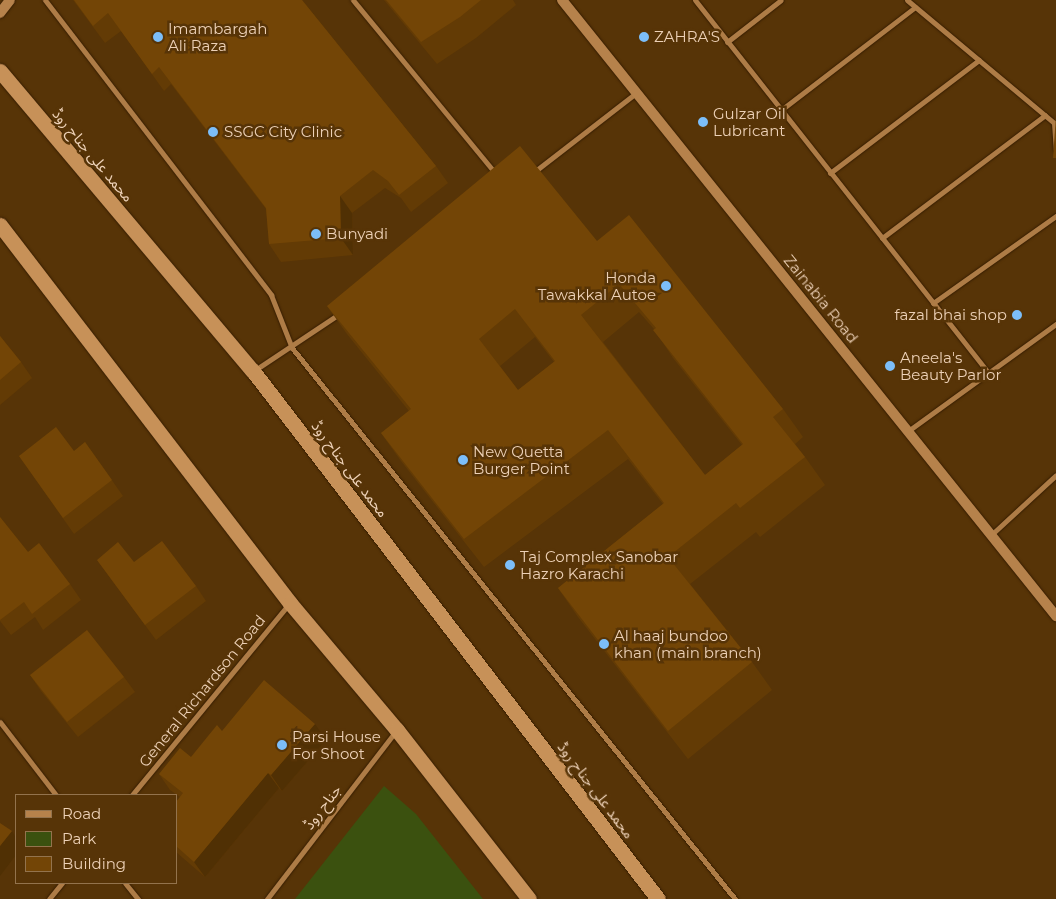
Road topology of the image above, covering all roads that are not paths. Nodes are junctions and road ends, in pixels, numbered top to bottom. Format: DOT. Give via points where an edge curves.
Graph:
graph roads {
  1 [pos="10,0"];
  2 [pos="45,0"];
  3 [pos="353,0"];
  4 [pos="562,0"];
  5 [pos="695,0"];
  6 [pos="781,0"];
  7 [pos="907,0"];
  8 [pos="915,7"];
  9 [pos="0,14"];
  10 [pos="727,42"];
  11 [pos="979,60"];
  12 [pos="0,72"];
  13 [pos="636,93"];
  14 [pos="781,110"];
  15 [pos="1045,115"];
  16 [pos="1056,150"];
  17 [pos="830,172"];
  18 [pos="497,175"];
  19 [pos="524,179"];
  20 [pos="1056,216"];
  21 [pos="0,225"];
  22 [pos="882,238"];
  23 [pos="933,303"];
  24 [pos="348,307"];
  25 [pos="1056,324"];
  26 [pos="292,348"];
  27 [pos="253,371"];
  28 [pos="988,373"];
  29 [pos="908,432"];
  30 [pos="1056,475"];
  31 [pos="991,535"];
  32 [pos="290,603"];
  33 [pos="1056,616"];
  34 [pos="0,722"];
  35 [pos="396,730"];
  36 [pos="55,794"];
  37 [pos="133,794"];
  38 [pos="61,884"];
  39 [pos="126,884"];
  40 [pos="49,899"];
  41 [pos="138,899"];
  42 [pos="267,899"];
  43 [pos="529,899"];
  44 [pos="658,899"];
  45 [pos="735,899"];
  1 -- 9 [label="street"];
  2 -- 26 [label="street" via="271,295"];
  3 -- 18 [label="street"];
  4 -- 13 [label="street, Zainabia Road"];
  5 -- 10 [label="street"];
  6 -- 10 [label="street"];
  7 -- 8 [label="street"];
  8 -- 11 [label="street"];
  8 -- 14 [label="street"];
  10 -- 14 [label="street"];
  11 -- 15 [label="street"];
  11 -- 17 [label="street"];
  12 -- 27 [label="highway, محمد علی جناح روڈ"];
  13 -- 19 [label="street"];
  13 -- 29 [label="street, Zainabia Road"];
  14 -- 17 [label="street"];
  15 -- 16 [label="street" via="1054,123"];
  15 -- 22 [label="street"];
  17 -- 22 [label="street"];
  20 -- 23 [label="street"];
  21 -- 32 [label="highway"];
  22 -- 23 [label="street"];
  23 -- 28 [label="street"];
  24 -- 26 [label="street"];
  25 -- 28 [label="street"];
  26 -- 27 [label="street"];
  26 -- 45 [label="street"];
  27 -- 44 [label="highway, محمد علی جناح روڈ"];
  28 -- 29 [label="street"];
  29 -- 31 [label="street, Zainabia Road"];
  30 -- 31 [label="street"];
  31 -- 33 [label="street, Zainabia Road"];
  32 -- 35 [label="highway"];
  32 -- 37 [label="street, General Richardson Road"];
  34 -- 36 [label="street"];
  35 -- 42 [label="street, جناح روڈ"];
  35 -- 43 [label="highway"];
  38 -- 40 [label="street"];
  39 -- 41 [label="street"];
}
